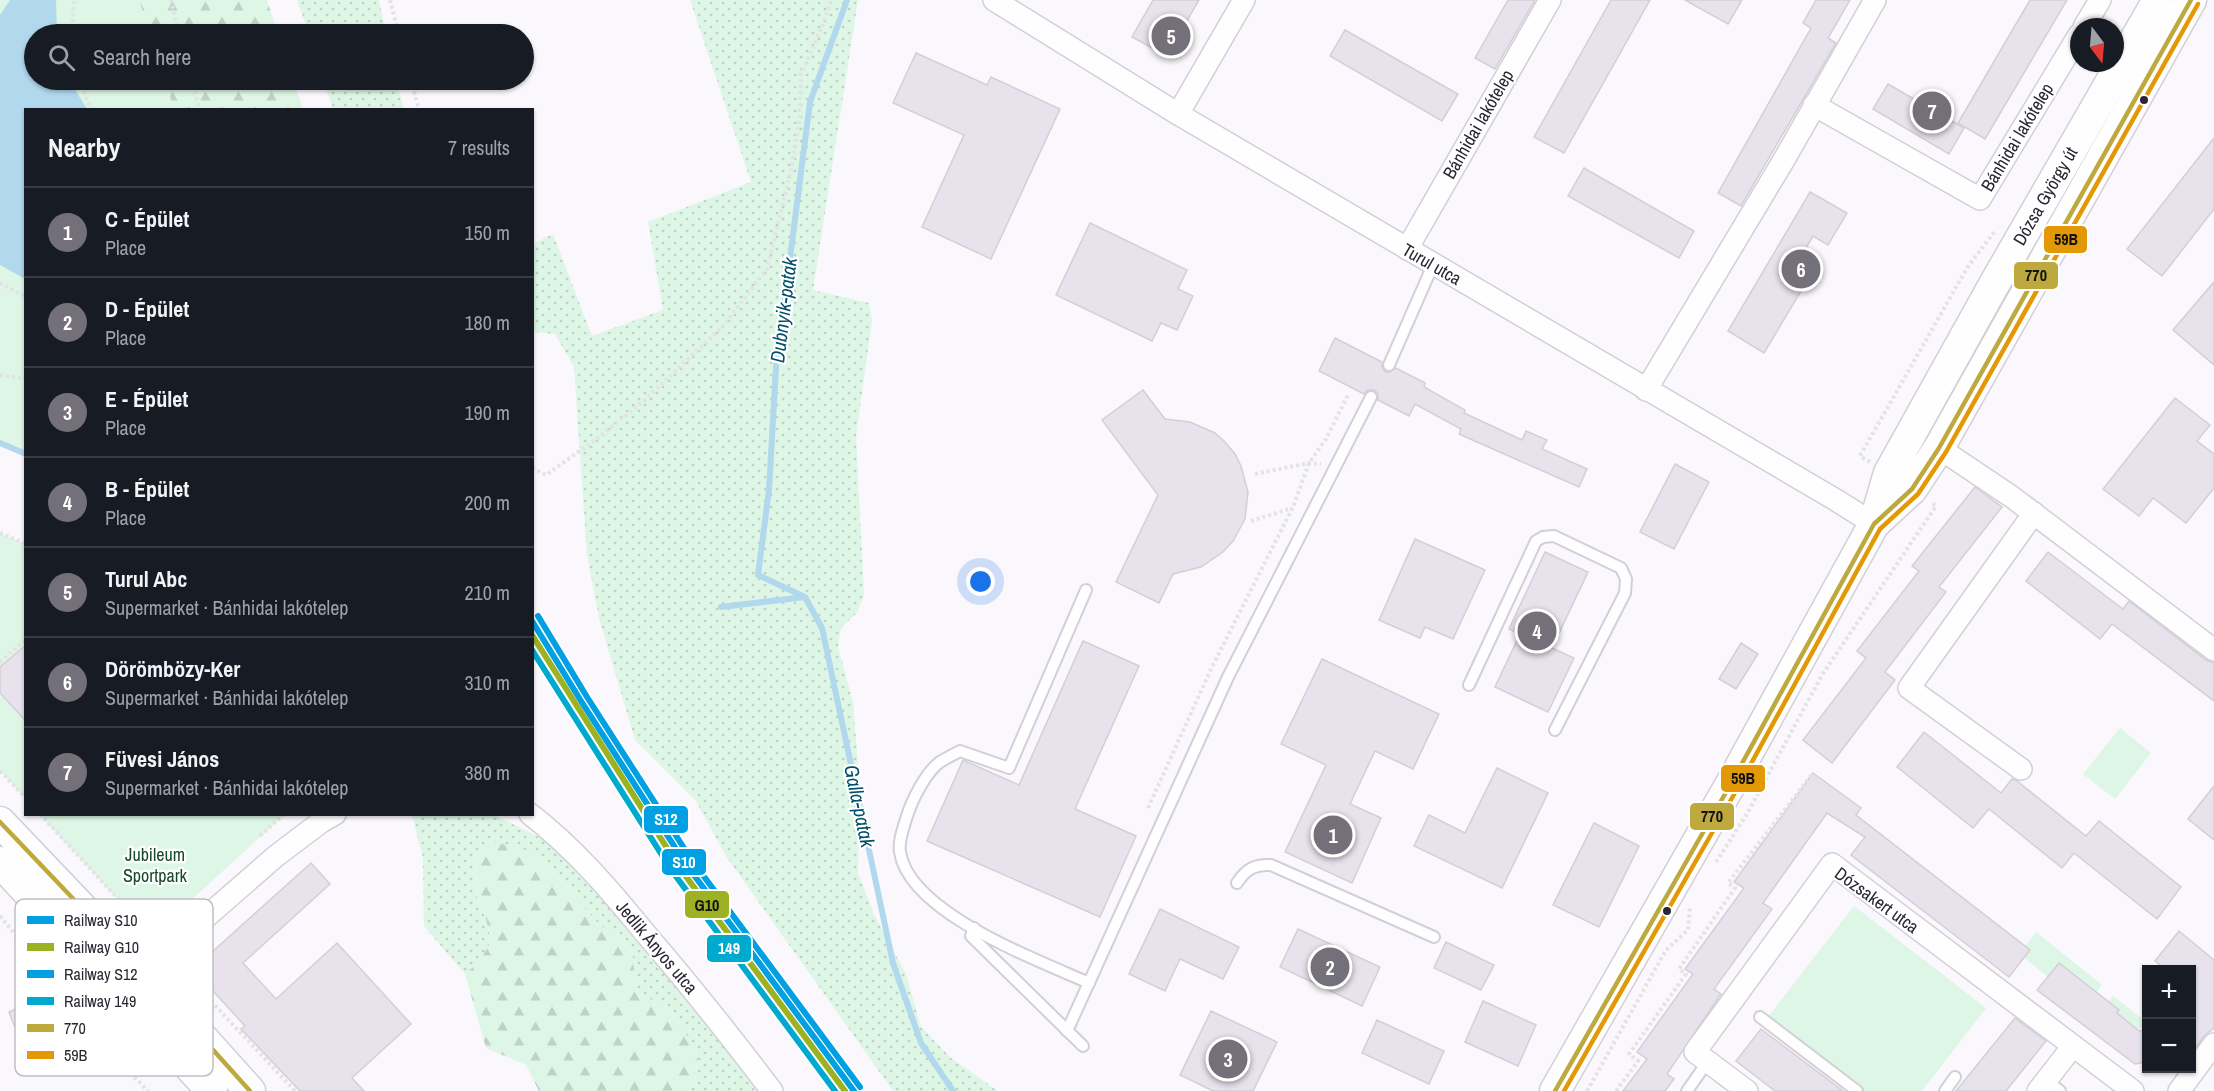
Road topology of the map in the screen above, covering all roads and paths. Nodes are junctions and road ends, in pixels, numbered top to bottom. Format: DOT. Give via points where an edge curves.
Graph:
graph roads {
  1 [pos="74,0"];
  2 [pos="171,0"];
  3 [pos="390,0"];
  4 [pos="831,0"];
  5 [pos="994,0"];
  6 [pos="1244,0"];
  7 [pos="1550,0"];
  8 [pos="1875,0"];
  9 [pos="2100,0"];
  10 [pos="2158,0"];
  11 [pos="2191,0"];
  12 [pos="2089,18"];
  13 [pos="73,24"];
  14 [pos="177,24"];
  15 [pos="396,24"];
  16 [pos="2070,50"];
  17 [pos="84,90"];
  18 [pos="194,90"];
  19 [pos="414,90"];
  20 [pos="1814,105"];
  21 [pos="90,108"];
  22 [pos="199,108"];
  23 [pos="418,108"];
  24 [pos="1178,114"];
  25 [pos="1407,249"];
  26 [pos="1433,265"];
  27 [pos="0,283"];
  28 [pos="24,296"];
  29 [pos="1389,365"];
  30 [pos="0,375"];
  31 [pos="24,379"];
  32 [pos="1646,390"];
  33 [pos="1349,393"];
  34 [pos="1371,397"];
  35 [pos="1939,448"];
  36 [pos="1309,463"];
  37 [pos="1337,466"];
  38 [pos="534,469"];
  39 [pos="1255,474"];
  40 [pos="1936,506"];
  41 [pos="1293,507"];
  42 [pos="1310,513"];
  43 [pos="2034,513"];
  44 [pos="1251,521"];
  45 [pos="1874,524"];
  46 [pos="0,533"];
  47 [pos="24,543"];
  48 [pos="1086,590"];
  49 [pos="24,641"];
  50 [pos="2214,650"];
  51 [pos="0,662"];
  52 [pos="1469,685"];
  53 [pos="1555,730"];
  54 [pos="2021,769"];
  55 [pos="0,771"];
  56 [pos="1813,773"];
  57 [pos="24,796"];
  58 [pos="1148,808"];
  59 [pos="42,816"];
  60 [pos="282,816"];
  61 [pos="332,816"];
  62 [pos="532,816"];
  63 [pos="0,822"];
  64 [pos="260,836"];
  65 [pos="0,862"];
  66 [pos="1715,863"];
  67 [pos="1237,883"];
  68 [pos="41,899"];
  69 [pos="64,899"];
  70 [pos="118,899"];
  71 [pos="1690,902"];
  72 [pos="213,910"];
  73 [pos="0,916"];
  74 [pos="974,928"];
  75 [pos="15,935"];
  76 [pos="1434,937"];
  77 [pos="1089,983"];
  78 [pos="213,1003"];
  79 [pos="1760,1017"];
  80 [pos="1067,1031"];
  81 [pos="2214,1044"];
  82 [pos="1083,1046"];
  83 [pos="2073,1046"];
  84 [pos="213,1057"];
  85 [pos="1708,1061"];
  86 [pos="133,1076"];
  87 [pos="201,1076"];
  88 [pos="1955,1077"];
  89 [pos="2048,1087"];
  90 [pos="148,1091"];
  91 [pos="212,1091"];
  92 [pos="250,1091"];
  93 [pos="295,1091"];
  94 [pos="772,1091"];
  95 [pos="1555,1091"];
  96 [pos="1587,1091"];
  97 [pos="1616,1091"];
  98 [pos="1687,1091"];
  99 [pos="1747,1091"];
  100 [pos="1857,1091"];
  101 [pos="1945,1091"];
  102 [pos="2133,1091"];
  103 [pos="2179,1091"];
  1 -- 13 [label="path"];
  2 -- 14 [label="path"];
  3 -- 15 [label="path"];
  4 -- 38 [label="path" via="801,74 799,124 767,268 723,326 647,398 546,475"];
  5 -- 24 [label="street, Turul utca"];
  6 -- 24 [label="street"];
  7 -- 25 [label="street, Bánhidai lakótelep"];
  8 -- 20 [label="street"];
  9 -- 12 [label="street"];
  10 -- 45 [label="street, Dózsa György út" via="1889,473"];
  11 -- 35 [label="street, Dózsa György út"];
  16 -- 20 [label="street, Bánhidai lakótelep" via="1980,199"];
  17 -- 21 [label="path"];
  18 -- 22 [label="path"];
  19 -- 23 [label="path"];
  20 -- 32 [label="street"];
  24 -- 25 [label="street, Turul utca"];
  25 -- 26 [label="street, Turul utca"];
  26 -- 29 [label="lane"];
  26 -- 32 [label="street, Turul utca"];
  27 -- 28 [label="path"];
  30 -- 31 [label="path"];
  32 -- 45 [label="street, Turul utca"];
  33 -- 36 [label="path"];
  34 -- 37 [label="lane"];
  35 -- 43 [label="street"];
  35 -- 45 [label="street, Dózsa György út" via="1912,489"];
  36 -- 37 [label="path"];
  36 -- 39 [label="path"];
  36 -- 41 [label="path"];
  37 -- 42 [label="lane"];
  40 -- 66 [label="path" via="1822,675 1747,814"];
  41 -- 42 [label="path"];
  41 -- 44 [label="path"];
  41 -- 58 [label="path" via="1211,669"];
  42 -- 77 [label="lane" via="1228,677"];
  43 -- 50 [label="street"];
  43 -- 54 [label="street" via="1909,688"];
  45 -- 95 [label="street, Dózsa György út"];
  46 -- 47 [label="path"];
  48 -- 74 [label="lane" via="1009,768 960,751 938,763 911,802 899,850 908,876 948,914"];
  49 -- 51 [label="path"];
  52 -- 53 [label="lane" via="1536,541 1554,536 1621,568 1626,579 1625,593"];
  55 -- 57 [label="path"];
  56 -- 97 [label="path" via="1728,883 1735,888 1679,969 1686,974 1629,1054 1638,1061"];
  59 -- 70 [label="path"];
  60 -- 64 [label="path"];
  61 -- 72 [label="street" via="305,833"];
  62 -- 94 [label="street, Jedlik Ányos utca" via="568,845 617,899 712,1011"];
  63 -- 69 [label="street"];
  65 -- 68 [label="street"];
  67 -- 76 [label="lane" via="1245,871 1258,864 1271,865"];
  71 -- 96 [label="path" via="1688,930 1666,950"];
  73 -- 75 [label="path"];
  74 -- 77 [label="lane"];
  74 -- 80 [label="lane" via="971,936"];
  77 -- 80 [label="lane"];
  78 -- 93 [label="path"];
  79 -- 100 [label="lane"];
  80 -- 82 [label="lane"];
  81 -- 103 [label="street"];
  83 -- 85 [label="street, Dózsakert utca" via="1832,864 1695,1052"];
  83 -- 89 [label="street"];
  83 -- 102 [label="street, Dózsakert utca"];
  84 -- 92 [label="street"];
  85 -- 98 [label="lane"];
  85 -- 99 [label="street"];
  86 -- 90 [label="path"];
  87 -- 91 [label="street"];
  88 -- 101 [label="lane"];
}
